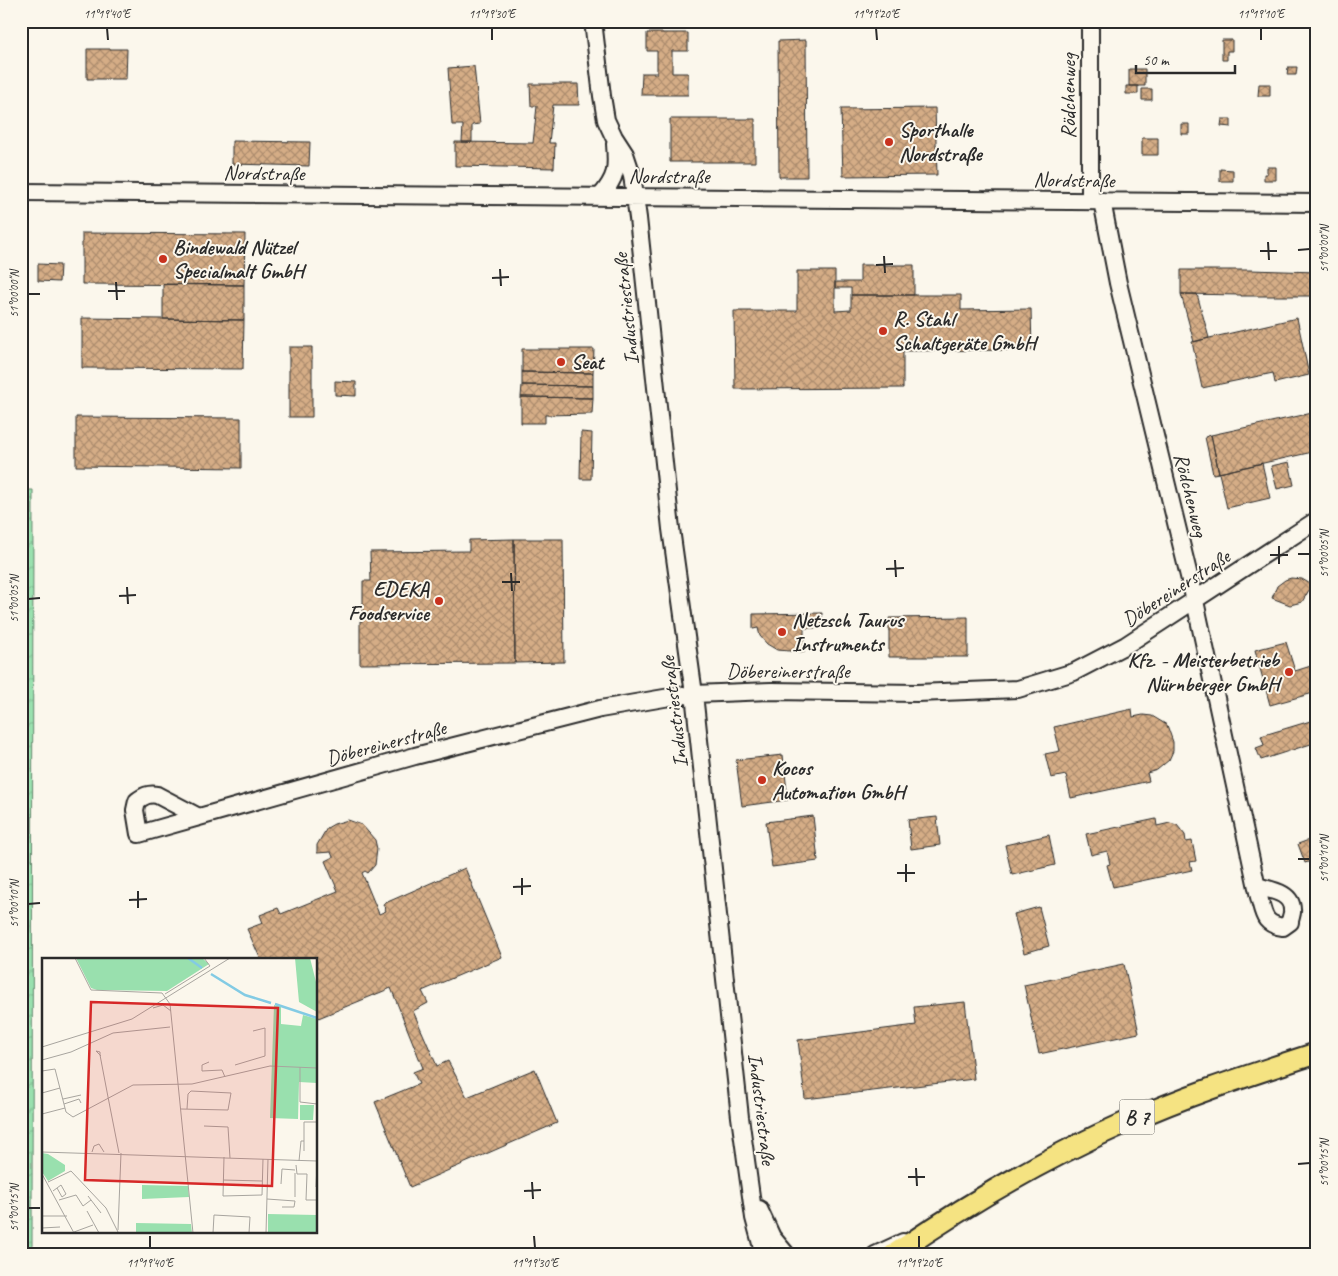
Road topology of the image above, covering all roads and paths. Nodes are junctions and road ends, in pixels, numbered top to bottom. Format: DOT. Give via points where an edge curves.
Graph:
graph roads {
  1 [pos="593,21"];
  2 [pos="1090,21"];
  3 [pos="614,137"];
  4 [pos="21,192"];
  5 [pos="600,197"];
  6 [pos="635,197"];
  7 [pos="1096,201"];
  8 [pos="1317,203"];
  9 [pos="1317,520"];
  10 [pos="1195,601"];
  11 [pos="694,694"];
  12 [pos="199,817"];
  13 [pos="1257,886"];
  14 [pos="1317,1053"];
  15 [pos="751,1192"];
  16 [pos="932,1228"];
  17 [pos="764,1255"];
  18 [pos="787,1255"];
  19 [pos="875,1255"];
  20 [pos="893,1255"];
  1 -- 3 [label="street, Industriestraße" via="606,120"];
  2 -- 7 [label="street, Rödchenweg"];
  3 -- 5 [label="street, Industriestraße" via="617,164 612,182"];
  3 -- 6 [label="street, Industriestraße" via="625,154"];
  4 -- 5 [label="street, Nordstraße"];
  5 -- 6 [label="street, Nordstraße"];
  6 -- 7 [label="street, Nordstraße"];
  6 -- 11 [label="street, Industriestraße" via="671,529"];
  7 -- 8 [label="street, Nordstraße"];
  7 -- 10 [label="street, Rödchenweg"];
  9 -- 10 [label="street, Döbereinerstraße"];
  10 -- 11 [label="street, Döbereinerstraße" via="1126,645 1074,672 1018,689"];
  10 -- 13 [label="street, Rödchenweg"];
  11 -- 12 [label="street, Döbereinerstraße" via="600,709 415,756"];
  11 -- 15 [label="street, Industriestraße"];
  12 -- 12 [label="street, Döbereinerstraße" via="152,794 137,801 135,810 139,834"];
  14 -- 16 [label="main road, B 7" via="1202,1092 1120,1125 1042,1163"];
  15 -- 17 [label="street, Industriestraße"];
  15 -- 18 [label="street" via="772,1237"];
  16 -- 19 [label="street"];
  16 -- 20 [label="main road, B 7"];
}
